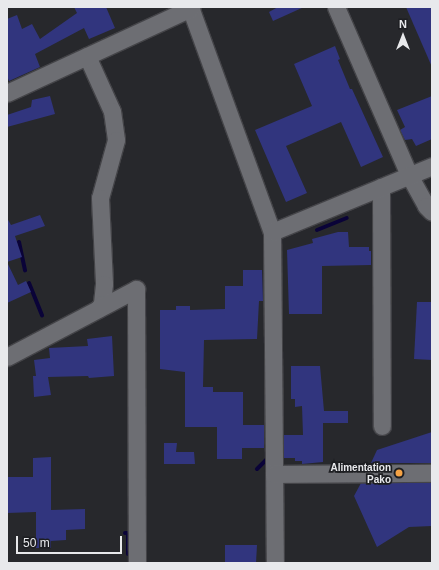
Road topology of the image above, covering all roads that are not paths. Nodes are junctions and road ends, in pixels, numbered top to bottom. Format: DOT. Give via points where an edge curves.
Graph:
graph roads {
  1 [pos="336,7"];
  2 [pos="190,8"];
  3 [pos="87,56"];
  4 [pos="7,93"];
  5 [pos="432,166"];
  6 [pos="409,175"];
  7 [pos="381,187"];
  8 [pos="432,212"];
  9 [pos="272,232"];
  10 [pos="98,309"];
  11 [pos="7,357"];
  12 [pos="382,426"];
  13 [pos="432,473"];
  14 [pos="274,474"];
  15 [pos="137,563"];
  16 [pos="275,563"];
  1 -- 6 [label="street"];
  2 -- 3 [label="street"];
  2 -- 9 [label="street"];
  3 -- 4 [label="street"];
  3 -- 10 [label="street" via="112,110 116,140 100,198 104,284 102,304"];
  5 -- 6 [label="street"];
  6 -- 7 [label="street"];
  6 -- 8 [label="street"];
  7 -- 9 [label="street"];
  7 -- 12 [label="street"];
  9 -- 14 [label="street"];
  10 -- 11 [label="street"];
  10 -- 15 [label="street" via="136,289"];
  13 -- 14 [label="street"];
  14 -- 16 [label="street"];
}
